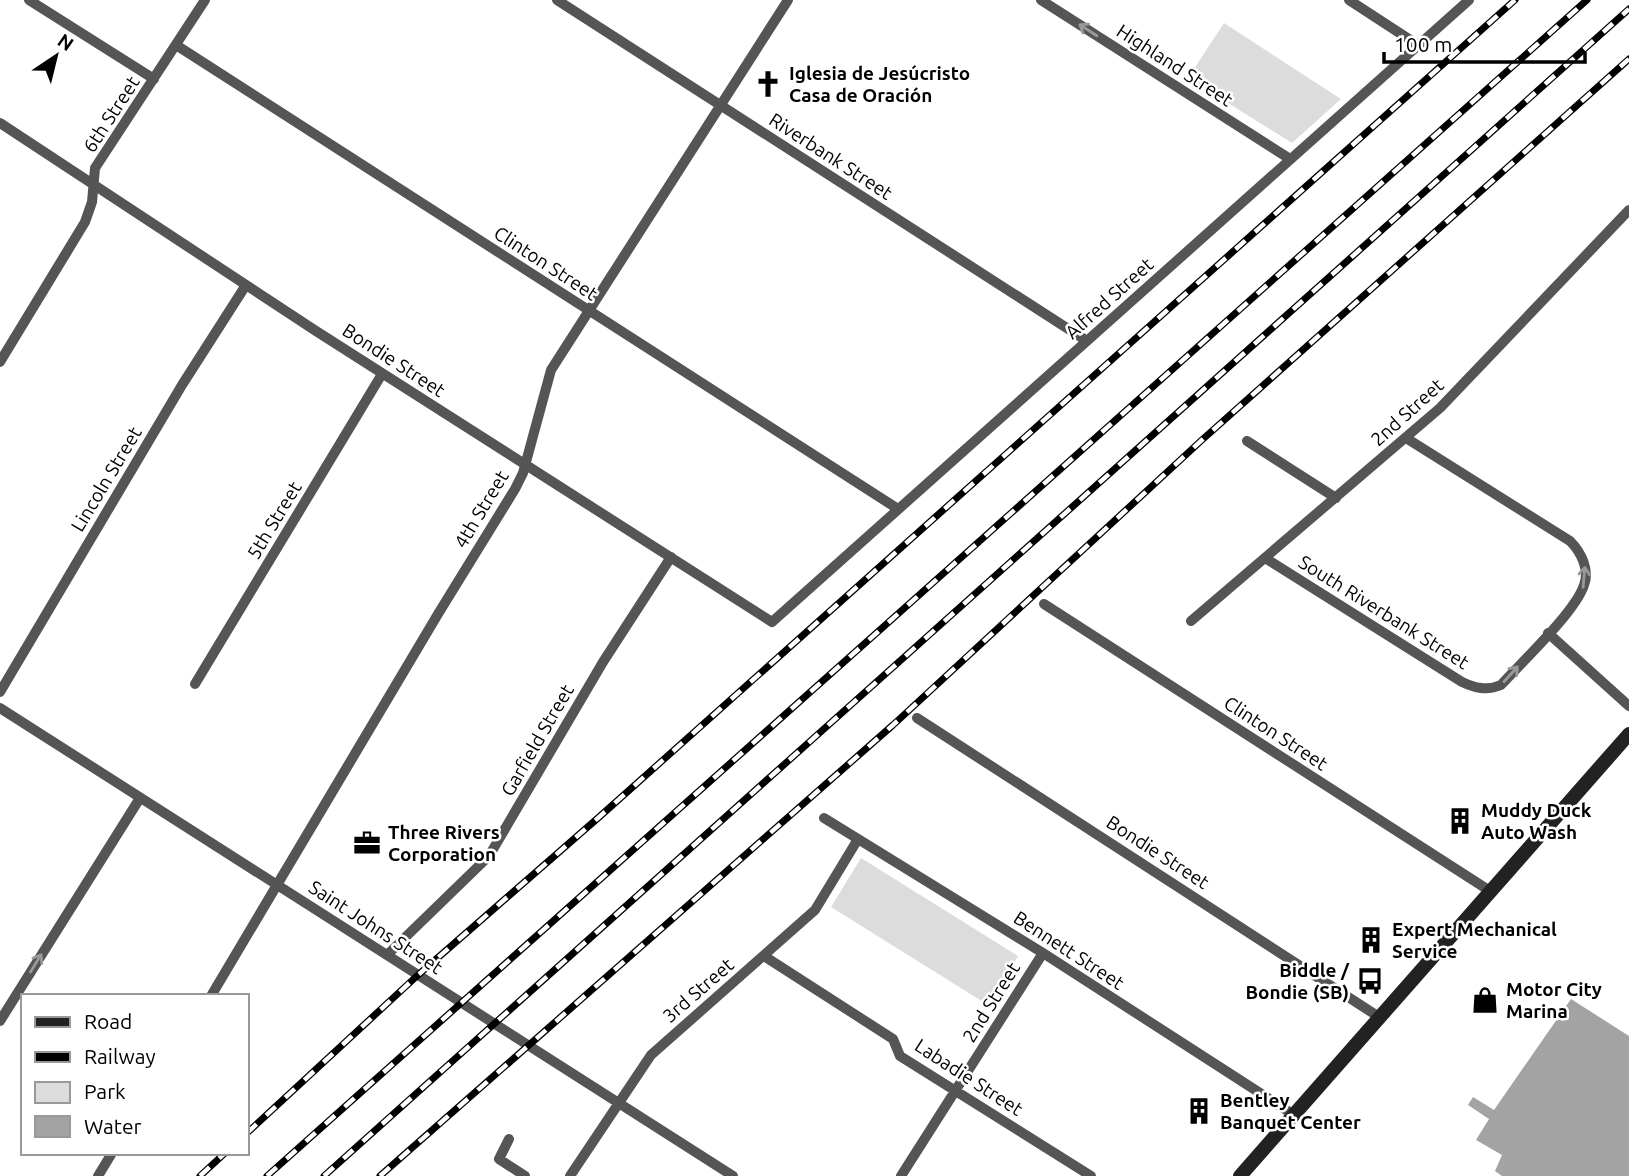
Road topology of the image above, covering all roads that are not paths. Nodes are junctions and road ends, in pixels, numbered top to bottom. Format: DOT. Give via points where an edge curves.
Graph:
graph roads {
  1 [pos="29,0"];
  2 [pos="205,0"];
  3 [pos="557,0"];
  4 [pos="788,0"];
  5 [pos="1041,0"];
  6 [pos="1349,0"];
  7 [pos="1469,0"];
  8 [pos="176,45"];
  9 [pos="1419,45"];
  10 [pos="154,79"];
  11 [pos="720,106"];
  12 [pos="0,123"];
  13 [pos="1290,159"];
  14 [pos="94,184"];
  15 [pos="1629,210"];
  16 [pos="246,285"];
  17 [pos="589,311"];
  18 [pos="1087,341"];
  19 [pos="0,362"];
  20 [pos="382,374"];
  21 [pos="1406,438"];
  22 [pos="1247,441"];
  23 [pos="525,464"];
  24 [pos="1336,498"];
  25 [pos="898,509"];
  26 [pos="671,557"];
  27 [pos="1265,558"];
  28 [pos="1044,604"];
  29 [pos="1191,621"];
  30 [pos="772,622"];
  31 [pos="1548,633"];
  32 [pos="195,684"];
  33 [pos="0,692"];
  34 [pos="1629,706"];
  35 [pos="2,715"];
  36 [pos="917,718"];
  37 [pos="1629,734"];
  38 [pos="140,798"];
  39 [pos="824,818"];
  40 [pos="858,839"];
  41 [pos="278,886"];
  42 [pos="1490,891"];
  43 [pos="1043,953"];
  44 [pos="387,955"];
  45 [pos="764,956"];
  46 [pos="212,994"];
  47 [pos="1378,1017"];
  48 [pos="0,1021"];
  49 [pos="956,1090"];
  50 [pos="620,1104"];
  51 [pos="1294,1115"];
  52 [pos="509,1139"];
  53 [pos="111,1155"];
  54 [pos="98,1176"];
  55 [pos="525,1176"];
  56 [pos="570,1176"];
  57 [pos="733,1176"];
  58 [pos="901,1176"];
  59 [pos="1091,1176"];
  60 [pos="1240,1176"];
  1 -- 10 [label="street"];
  2 -- 8 [label="street, 6th Street"];
  3 -- 11 [label="street, Riverbank Street"];
  4 -- 11 [label="street, 4th Street"];
  13 -- 5 [label="street, Highland Street, one-way"];
  6 -- 9 [label="street"];
  7 -- 9 [label="street, Alfred Street"];
  8 -- 10 [label="street, 6th Street"];
  8 -- 17 [label="street, Clinton Street"];
  9 -- 13 [label="street, Alfred Street"];
  10 -- 14 [label="street, 6th Street" via="95,169"];
  11 -- 17 [label="street, 4th Street"];
  11 -- 18 [label="street, Riverbank Street"];
  12 -- 14 [label="street, Bondie Street"];
  13 -- 18 [label="street, Alfred Street"];
  14 -- 16 [label="street, Bondie Street"];
  14 -- 19 [label="street, 6th Street" via="85,222"];
  15 -- 21 [label="street, 2nd Street"];
  16 -- 20 [label="street, Bondie Street"];
  16 -- 33 [label="street, Lincoln Street"];
  17 -- 23 [label="street, 4th Street" via="551,370"];
  17 -- 25 [label="street, Clinton Street"];
  18 -- 25 [label="street, Alfred Street"];
  20 -- 23 [label="street, Bondie Street"];
  20 -- 32 [label="street, 5th Street"];
  21 -- 24 [label="street, 2nd Street"];
  31 -- 21 [label="street, South Riverbank Street, one-way" via="1585,584 1585,565 1576,547"];
  22 -- 24 [label="street"];
  23 -- 26 [label="street, Bondie Street"];
  23 -- 41 [label="street, 4th Street" via="515,489"];
  24 -- 27 [label="street, 2nd Street"];
  25 -- 30 [label="street, Alfred Street"];
  26 -- 30 [label="street, Bondie Street"];
  26 -- 44 [label="street, Garfield Street" via="489,856"];
  27 -- 29 [label="street, 2nd Street"];
  27 -- 31 [label="street, South Riverbank Street, one-way" via="1471,686 1501,685"];
  28 -- 42 [label="street, Clinton Street"];
  31 -- 34 [label="street"];
  35 -- 38 [label="street, Saint Johns Street"];
  36 -- 47 [label="street, Bondie Street"];
  37 -- 42 [label="main road"];
  38 -- 41 [label="street, Saint Johns Street"];
  48 -- 38 [label="street, one-way"];
  39 -- 40 [label="street, Bennett Street"];
  40 -- 43 [label="street, Bennett Street"];
  40 -- 45 [label="street, 3rd Street" via="815,910"];
  41 -- 44 [label="street, Saint Johns Street"];
  41 -- 46 [label="street, 4th Street"];
  42 -- 47 [label="main road"];
  43 -- 49 [label="street, 2nd Street"];
  43 -- 51 [label="street, Bennett Street"];
  44 -- 50 [label="street, Saint Johns Street"];
  45 -- 49 [label="street, Labadie Street" via="893,1039 900,1056"];
  45 -- 50 [label="street, 3rd Street" via="657,1049"];
  47 -- 51 [label="main road"];
  49 -- 58 [label="street, 2nd Street"];
  49 -- 59 [label="street, Labadie Street"];
  50 -- 56 [label="street, 3rd Street"];
  50 -- 57 [label="street, Saint Johns Street"];
  51 -- 60 [label="main road"];
  52 -- 55 [label="street" via="499,1159"];
  53 -- 54 [label="street"];
}
